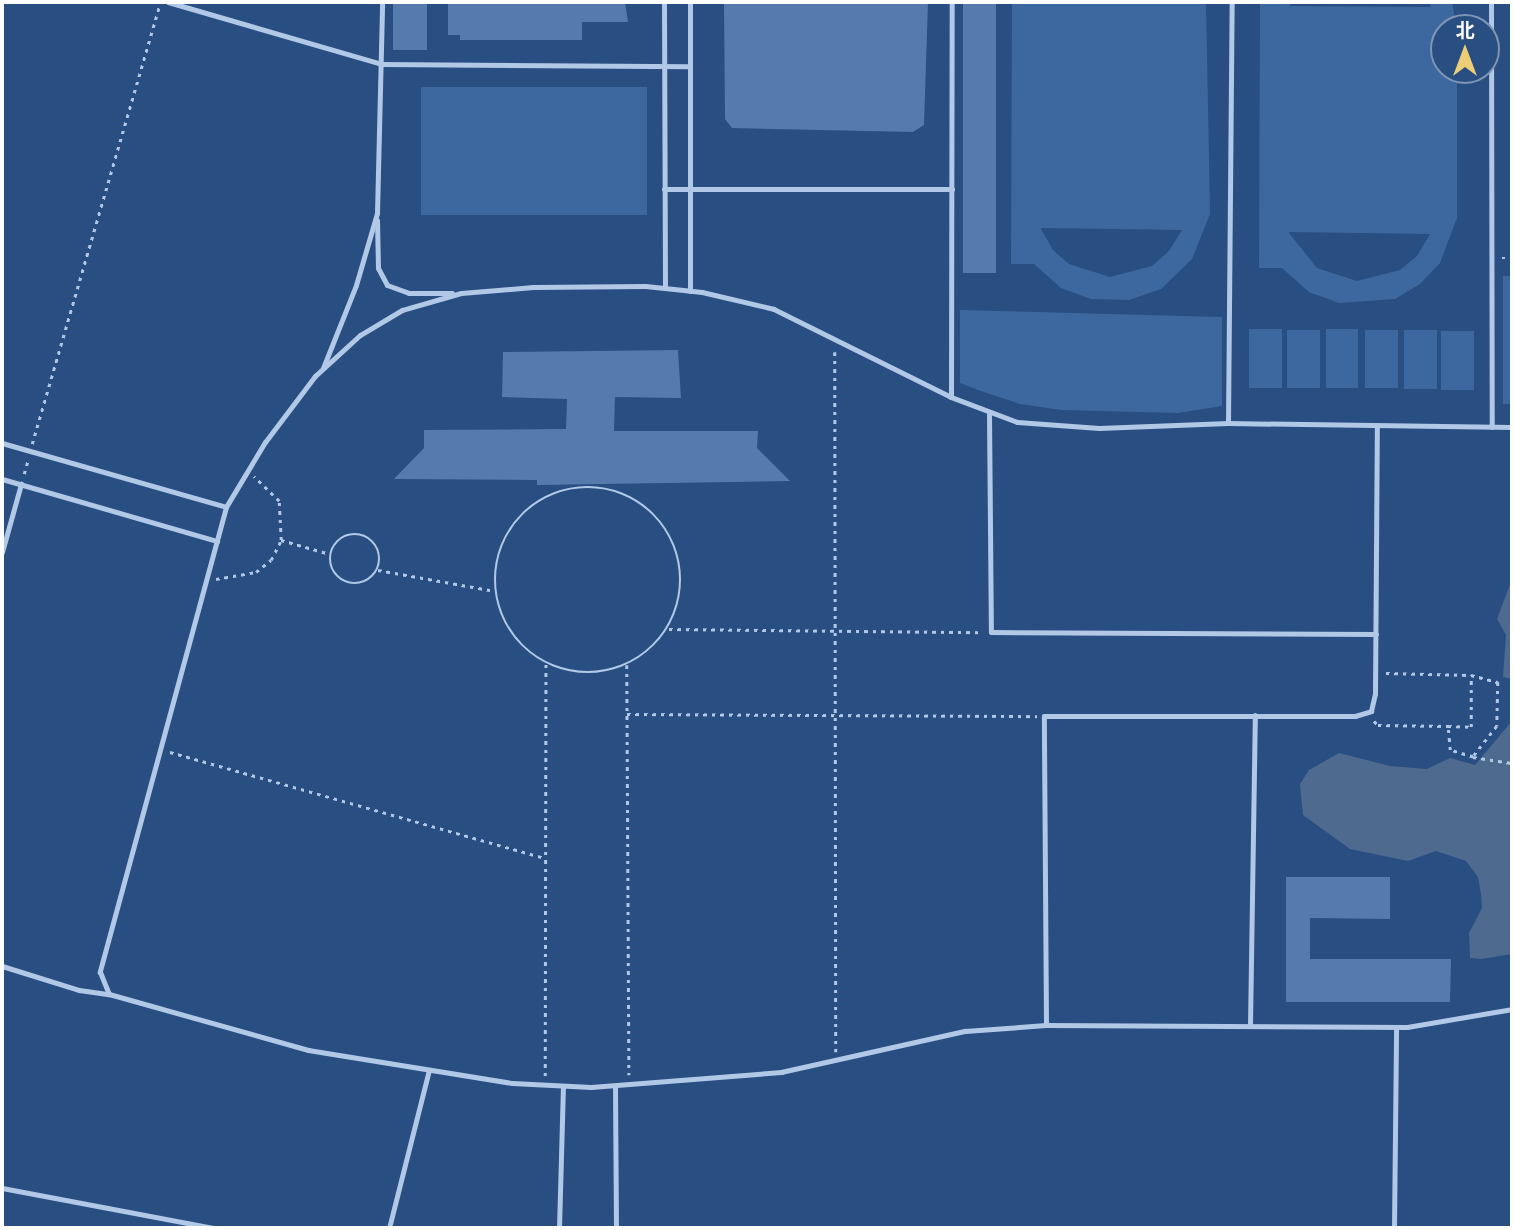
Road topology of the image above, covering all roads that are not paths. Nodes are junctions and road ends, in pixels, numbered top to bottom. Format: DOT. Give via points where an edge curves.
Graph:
graph roads {
  1 [pos="168,2"];
  2 [pos="382,2"];
  3 [pos="664,2"];
  4 [pos="690,2"];
  5 [pos="952,2"];
  6 [pos="1232,2"];
  7 [pos="1490,2"];
  8 [pos="382,64"];
  9 [pos="664,66"];
  10 [pos="690,66"];
  11 [pos="664,188"];
  12 [pos="690,188"];
  13 [pos="952,188"];
  14 [pos="377,213"];
  15 [pos="665,288"];
  16 [pos="690,291"];
  17 [pos="461,293"];
  18 [pos="321,371"];
  19 [pos="951,397"];
  20 [pos="989,413"];
  21 [pos="1228,423"];
  22 [pos="1377,425"];
  23 [pos="1492,427"];
  24 [pos="1512,427"];
  25 [pos="2,443"];
  26 [pos="2,479"];
  27 [pos="21,484"];
  28 [pos="226,507"];
  29 [pos="217,541"];
  30 [pos="2,552"];
  31 [pos="1376,634"];
  32 [pos="1255,715"];
  33 [pos="2,966"];
  34 [pos="109,994"];
  35 [pos="1512,1009"];
  36 [pos="1046,1025"];
  37 [pos="1250,1025"];
  38 [pos="1396,1027"];
  39 [pos="429,1070"];
  40 [pos="563,1086"];
  41 [pos="615,1086"];
  42 [pos="2,1188"];
  43 [pos="213,1228"];
  44 [pos="388,1228"];
  45 [pos="559,1228"];
  46 [pos="616,1228"];
  47 [pos="1394,1228"];
  1 -- 8 [label="lane"];
  2 -- 8 [label="lane"];
  3 -- 9 [label="lane"];
  4 -- 10 [label="lane"];
  5 -- 13 [label="lane"];
  6 -- 21 [label="lane"];
  7 -- 23 [label="lane"];
  8 -- 9 [label="lane"];
  8 -- 14 [label="lane"];
  9 -- 10 [label="lane"];
  9 -- 11 [label="lane"];
  10 -- 12 [label="lane"];
  11 -- 12 [label="lane"];
  11 -- 15 [label="lane"];
  12 -- 13 [label="lane"];
  12 -- 16 [label="lane"];
  13 -- 19 [label="lane"];
  14 -- 17 [label="lane" via="378,268 387,285 409,293"];
  14 -- 18 [label="lane" via="356,285"];
  15 -- 16 [label="lane"];
  15 -- 17 [label="lane" via="533,287"];
  16 -- 19 [label="lane" via="764,306"];
  17 -- 18 [label="lane" via="385,318"];
  18 -- 28 [label="lane" via="245,472"];
  19 -- 20 [label="lane"];
  20 -- 21 [label="lane" via="1050,427"];
  20 -- 31 [label="lane" via="991,632"];
  21 -- 22 [label="lane"];
  22 -- 23 [label="lane"];
  22 -- 31 [label="lane"];
  23 -- 24 [label="lane"];
  25 -- 28 [label="lane"];
  26 -- 27 [label="lane"];
  27 -- 29 [label="lane"];
  27 -- 30 [label="lane"];
  28 -- 29 [label="lane"];
  29 -- 34 [label="lane" via="101,965 102,984"];
  31 -- 32 [label="lane" via="1374,702 1367,713"];
  32 -- 36 [label="lane" via="1044,716"];
  32 -- 37 [label="lane"];
  33 -- 34 [label="lane" via="79,990"];
  34 -- 39 [label="lane" via="308,1050"];
  35 -- 38 [label="lane" via="1468,1020"];
  36 -- 37 [label="lane"];
  36 -- 41 [label="lane" via="965,1031 731,1079"];
  37 -- 38 [label="lane"];
  38 -- 47 [label="lane"];
  39 -- 40 [label="lane"];
  39 -- 44 [label="lane"];
  40 -- 41 [label="lane"];
  40 -- 45 [label="lane"];
  41 -- 46 [label="lane"];
  42 -- 43 [label="lane"];
}
